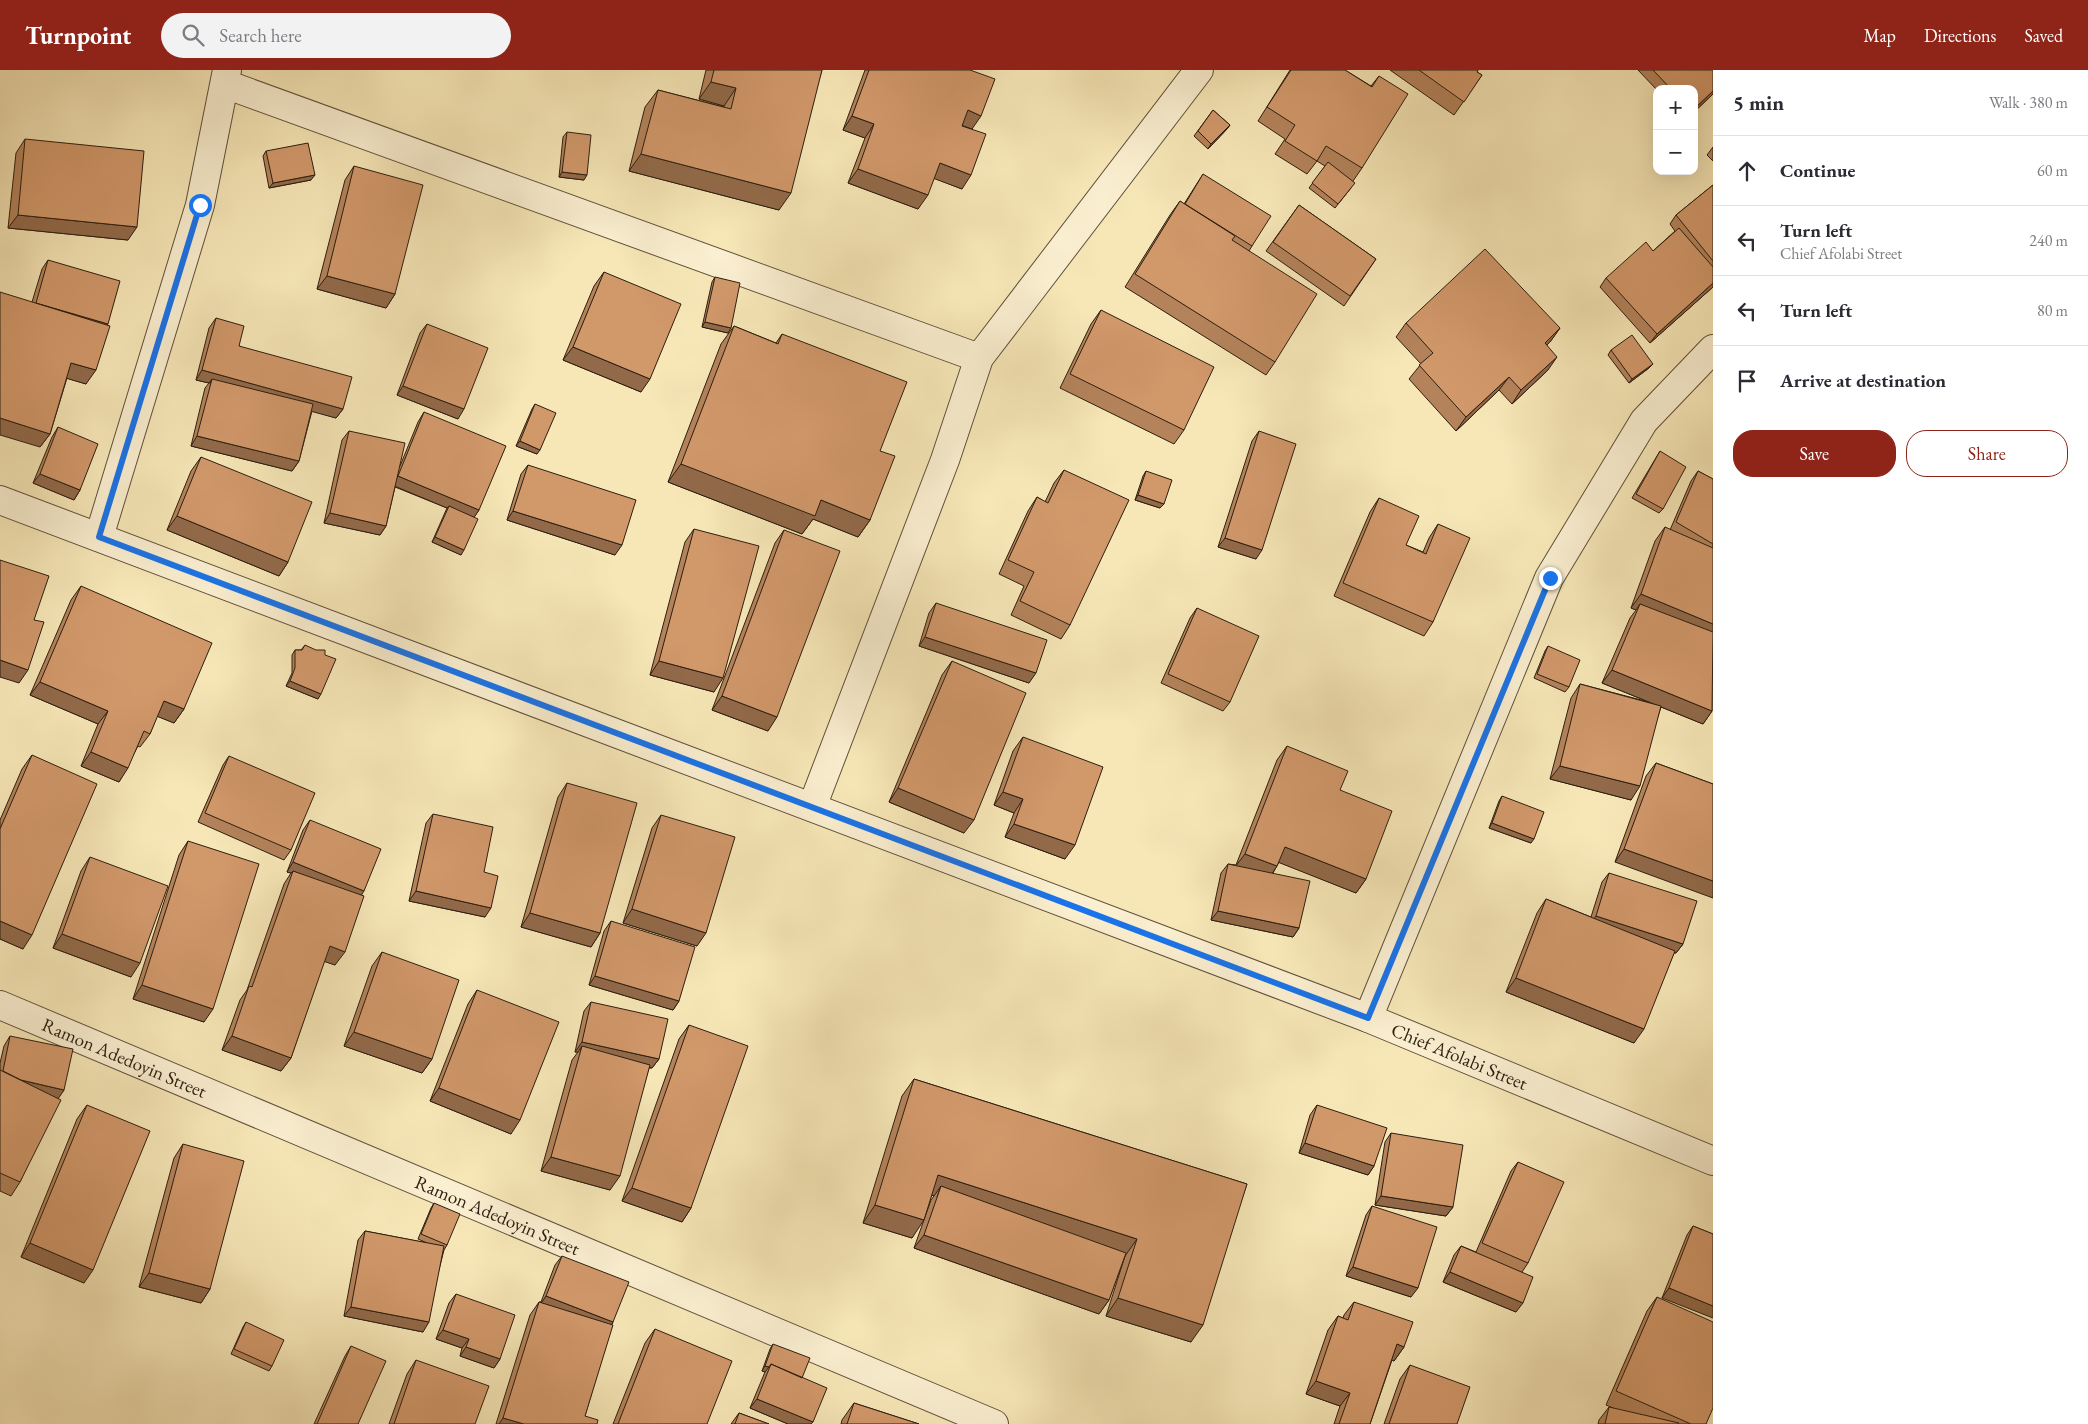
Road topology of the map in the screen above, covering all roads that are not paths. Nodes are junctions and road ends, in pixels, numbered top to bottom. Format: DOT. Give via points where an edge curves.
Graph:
graph roads {
  1 [pos="1199,70"];
  2 [pos="226,77"];
  3 [pos="1713,350"];
  4 [pos="979,358"];
  5 [pos="0,500"];
  6 [pos="99,537"];
  7 [pos="812,807"];
  8 [pos="0,1005"];
  9 [pos="1368,1018"];
  10 [pos="1713,1161"];
  11 [pos="994,1424"];
  1 -- 4 [label="street"];
  2 -- 4 [label="street"];
  2 -- 6 [label="street" via="200,205"];
  3 -- 9 [label="street" via="1644,421 1550,578"];
  4 -- 7 [label="street" via="944,460"];
  5 -- 6 [label="street, Chief Afolabi Street"];
  6 -- 7 [label="street, Chief Afolabi Street"];
  7 -- 9 [label="street, Chief Afolabi Street"];
  8 -- 11 [label="street, Ramon Adedoyin Street"];
  9 -- 10 [label="street, Chief Afolabi Street"];
}
